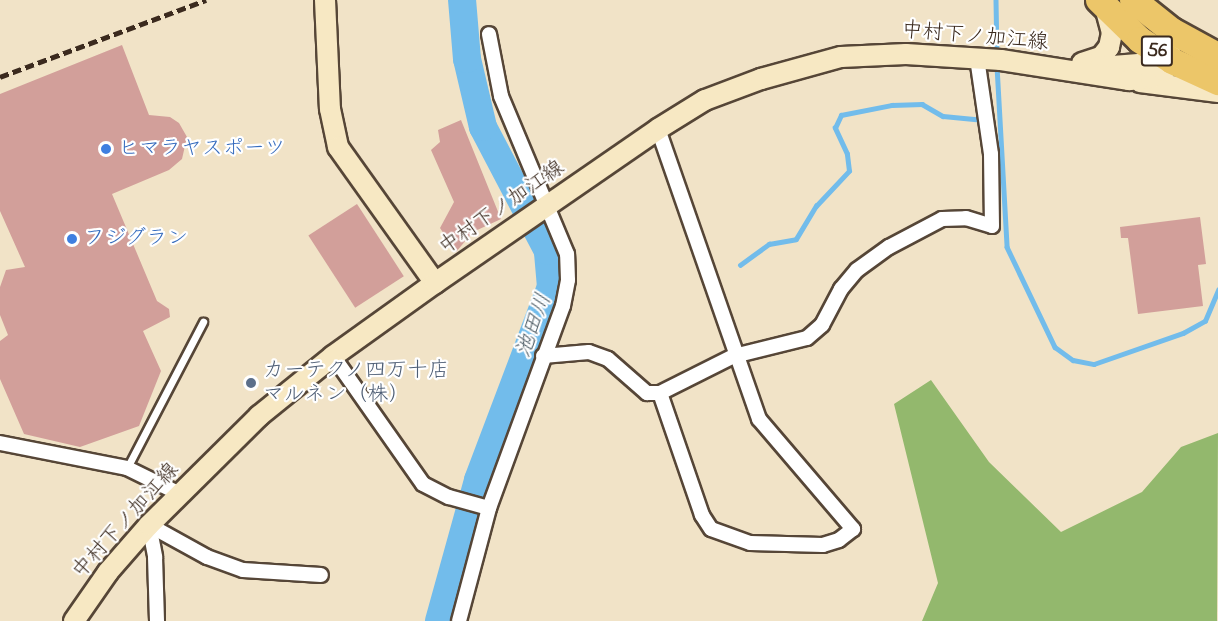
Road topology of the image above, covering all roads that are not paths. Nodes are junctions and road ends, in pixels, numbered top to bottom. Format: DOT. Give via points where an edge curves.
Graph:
graph roads {
  1 [pos="325,0"];
  2 [pos="1102,3"];
  3 [pos="1139,5"];
  4 [pos="489,34"];
  5 [pos="1218,56"];
  6 [pos="977,58"];
  7 [pos="1172,61"];
  8 [pos="1218,64"];
  9 [pos="1065,69"];
  10 [pos="1129,80"];
  11 [pos="1218,82"];
  12 [pos="1218,92"];
  13 [pos="658,129"];
  14 [pos="547,205"];
  15 [pos="435,283"];
  16 [pos="204,322"];
  17 [pos="333,356"];
  18 [pos="543,356"];
  19 [pos="734,356"];
  20 [pos="660,393"];
  21 [pos="0,443"];
  22 [pos="127,468"];
  23 [pos="180,494"];
  24 [pos="489,508"];
  25 [pos="149,525"];
  26 [pos="321,575"];
  27 [pos="74,621"];
  28 [pos="157,621"];
  29 [pos="459,621"];
  1 -- 15 [label="main road" via="330,109 338,147"];
  2 -- 7 [label="highway, 56" via="1140,40"];
  2 -- 9 [label="main road, 中村下ノ加江線" via="1112,33 1109,47 1101,57"];
  3 -- 5 [label="highway, 56"];
  3 -- 7 [label="main road" via="1169,47"];
  4 -- 14 [label="street" via="501,96"];
  6 -- 9 [label="main road, 中村下ノ加江線"];
  6 -- 13 [label="main road, 中村下ノ加江線" via="906,54 841,57 761,79 705,100"];
  6 -- 19 [label="street" via="991,154 992,226 966,218 942,219 889,247 857,270 841,289 822,326 807,338"];
  7 -- 8 [label="main road, 中村下ノ加江線"];
  7 -- 9 [label="main road, 中村下ノ加江線"];
  7 -- 10 [label="main road, 中村下ノ加江線" via="1151,78"];
  7 -- 11 [label="highway, 56"];
  9 -- 10 [label="main road, 中村下ノ加江線"];
  10 -- 12 [label="main road, 中村下ノ加江線"];
  13 -- 14 [label="main road, 中村下ノ加江線"];
  13 -- 19 [label="street"];
  14 -- 15 [label="main road, 中村下ノ加江線"];
  14 -- 18 [label="street" via="567,254 568,280"];
  15 -- 17 [label="main road, 中村下ノ加江線"];
  16 -- 22 [label="lane"];
  17 -- 23 [label="main road, 中村下ノ加江線" via="259,416"];
  17 -- 24 [label="street" via="423,484 449,497"];
  18 -- 20 [label="street" via="589,352 608,359 647,393"];
  18 -- 24 [label="street"];
  19 -- 20 [label="street"];
  19 -- 20 [label="street" via="759,418 853,528 839,540 823,545 750,543 711,529 702,515"];
  21 -- 22 [label="street"];
  22 -- 23 [label="street"];
  23 -- 25 [label="main road, 中村下ノ加江線"];
  24 -- 29 [label="street"];
  25 -- 26 [label="street" via="207,557 243,570"];
  25 -- 27 [label="main road, 中村下ノ加江線" via="108,572"];
  25 -- 28 [label="street" via="155,557"];
}
